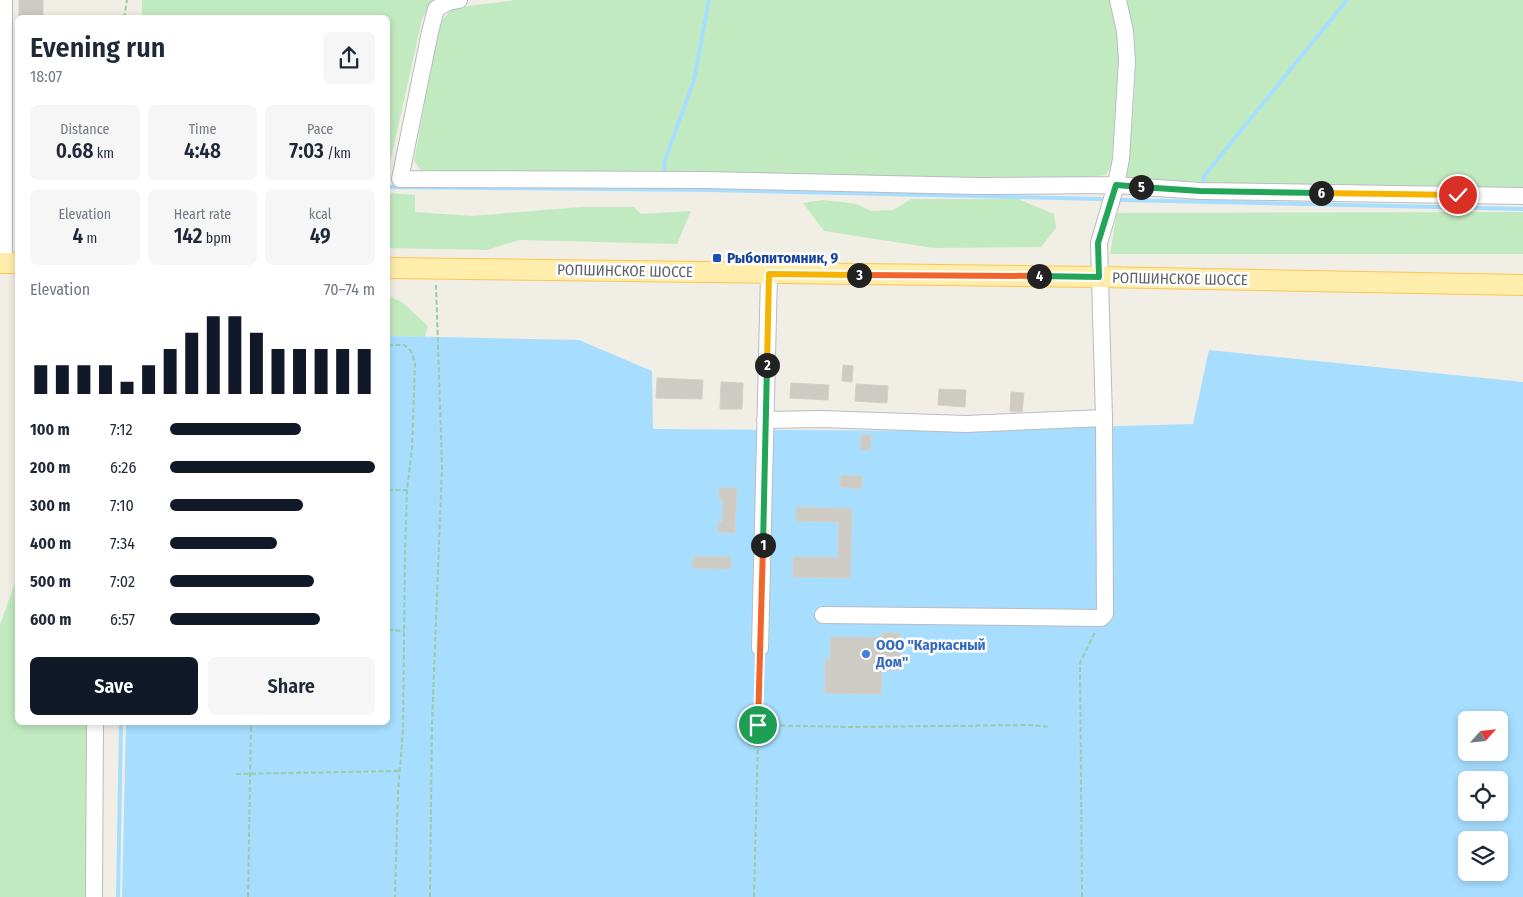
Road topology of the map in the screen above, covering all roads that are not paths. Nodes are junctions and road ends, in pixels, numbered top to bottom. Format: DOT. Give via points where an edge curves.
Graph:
graph roads {
  1 [pos="4,0"];
  2 [pos="459,0"];
  3 [pos="1118,0"];
  4 [pos="1116,185"];
  5 [pos="1523,196"];
  6 [pos="7,263"];
  7 [pos="390,268"];
  8 [pos="769,274"];
  9 [pos="1099,277"];
  10 [pos="1523,285"];
  11 [pos="1104,418"];
  12 [pos="765,420"];
  13 [pos="823,615"];
  14 [pos="760,648"];
  15 [pos="95,725"];
  16 [pos="94,897"];
  1 -- 6 [label="street"];
  2 -- 4 [label="street" via="436,9 400,179"];
  3 -- 4 [label="street" via="1127,62 1121,159"];
  4 -- 5 [label="street" via="1200,191"];
  4 -- 9 [label="street" via="1098,243"];
  7 -- 8 [label="main road, РОПШИНСКОЕ ШОССЕ"];
  8 -- 9 [label="main road, РОПШИНСКОЕ ШОССЕ"];
  8 -- 12 [label="street"];
  9 -- 10 [label="main road, РОПШИНСКОЕ ШОССЕ"];
  9 -- 11 [label="street"];
  11 -- 12 [label="street" via="966,424"];
  11 -- 13 [label="street" via="1105,614 1101,618"];
  12 -- 14 [label="street"];
  15 -- 16 [label="street"];
}
